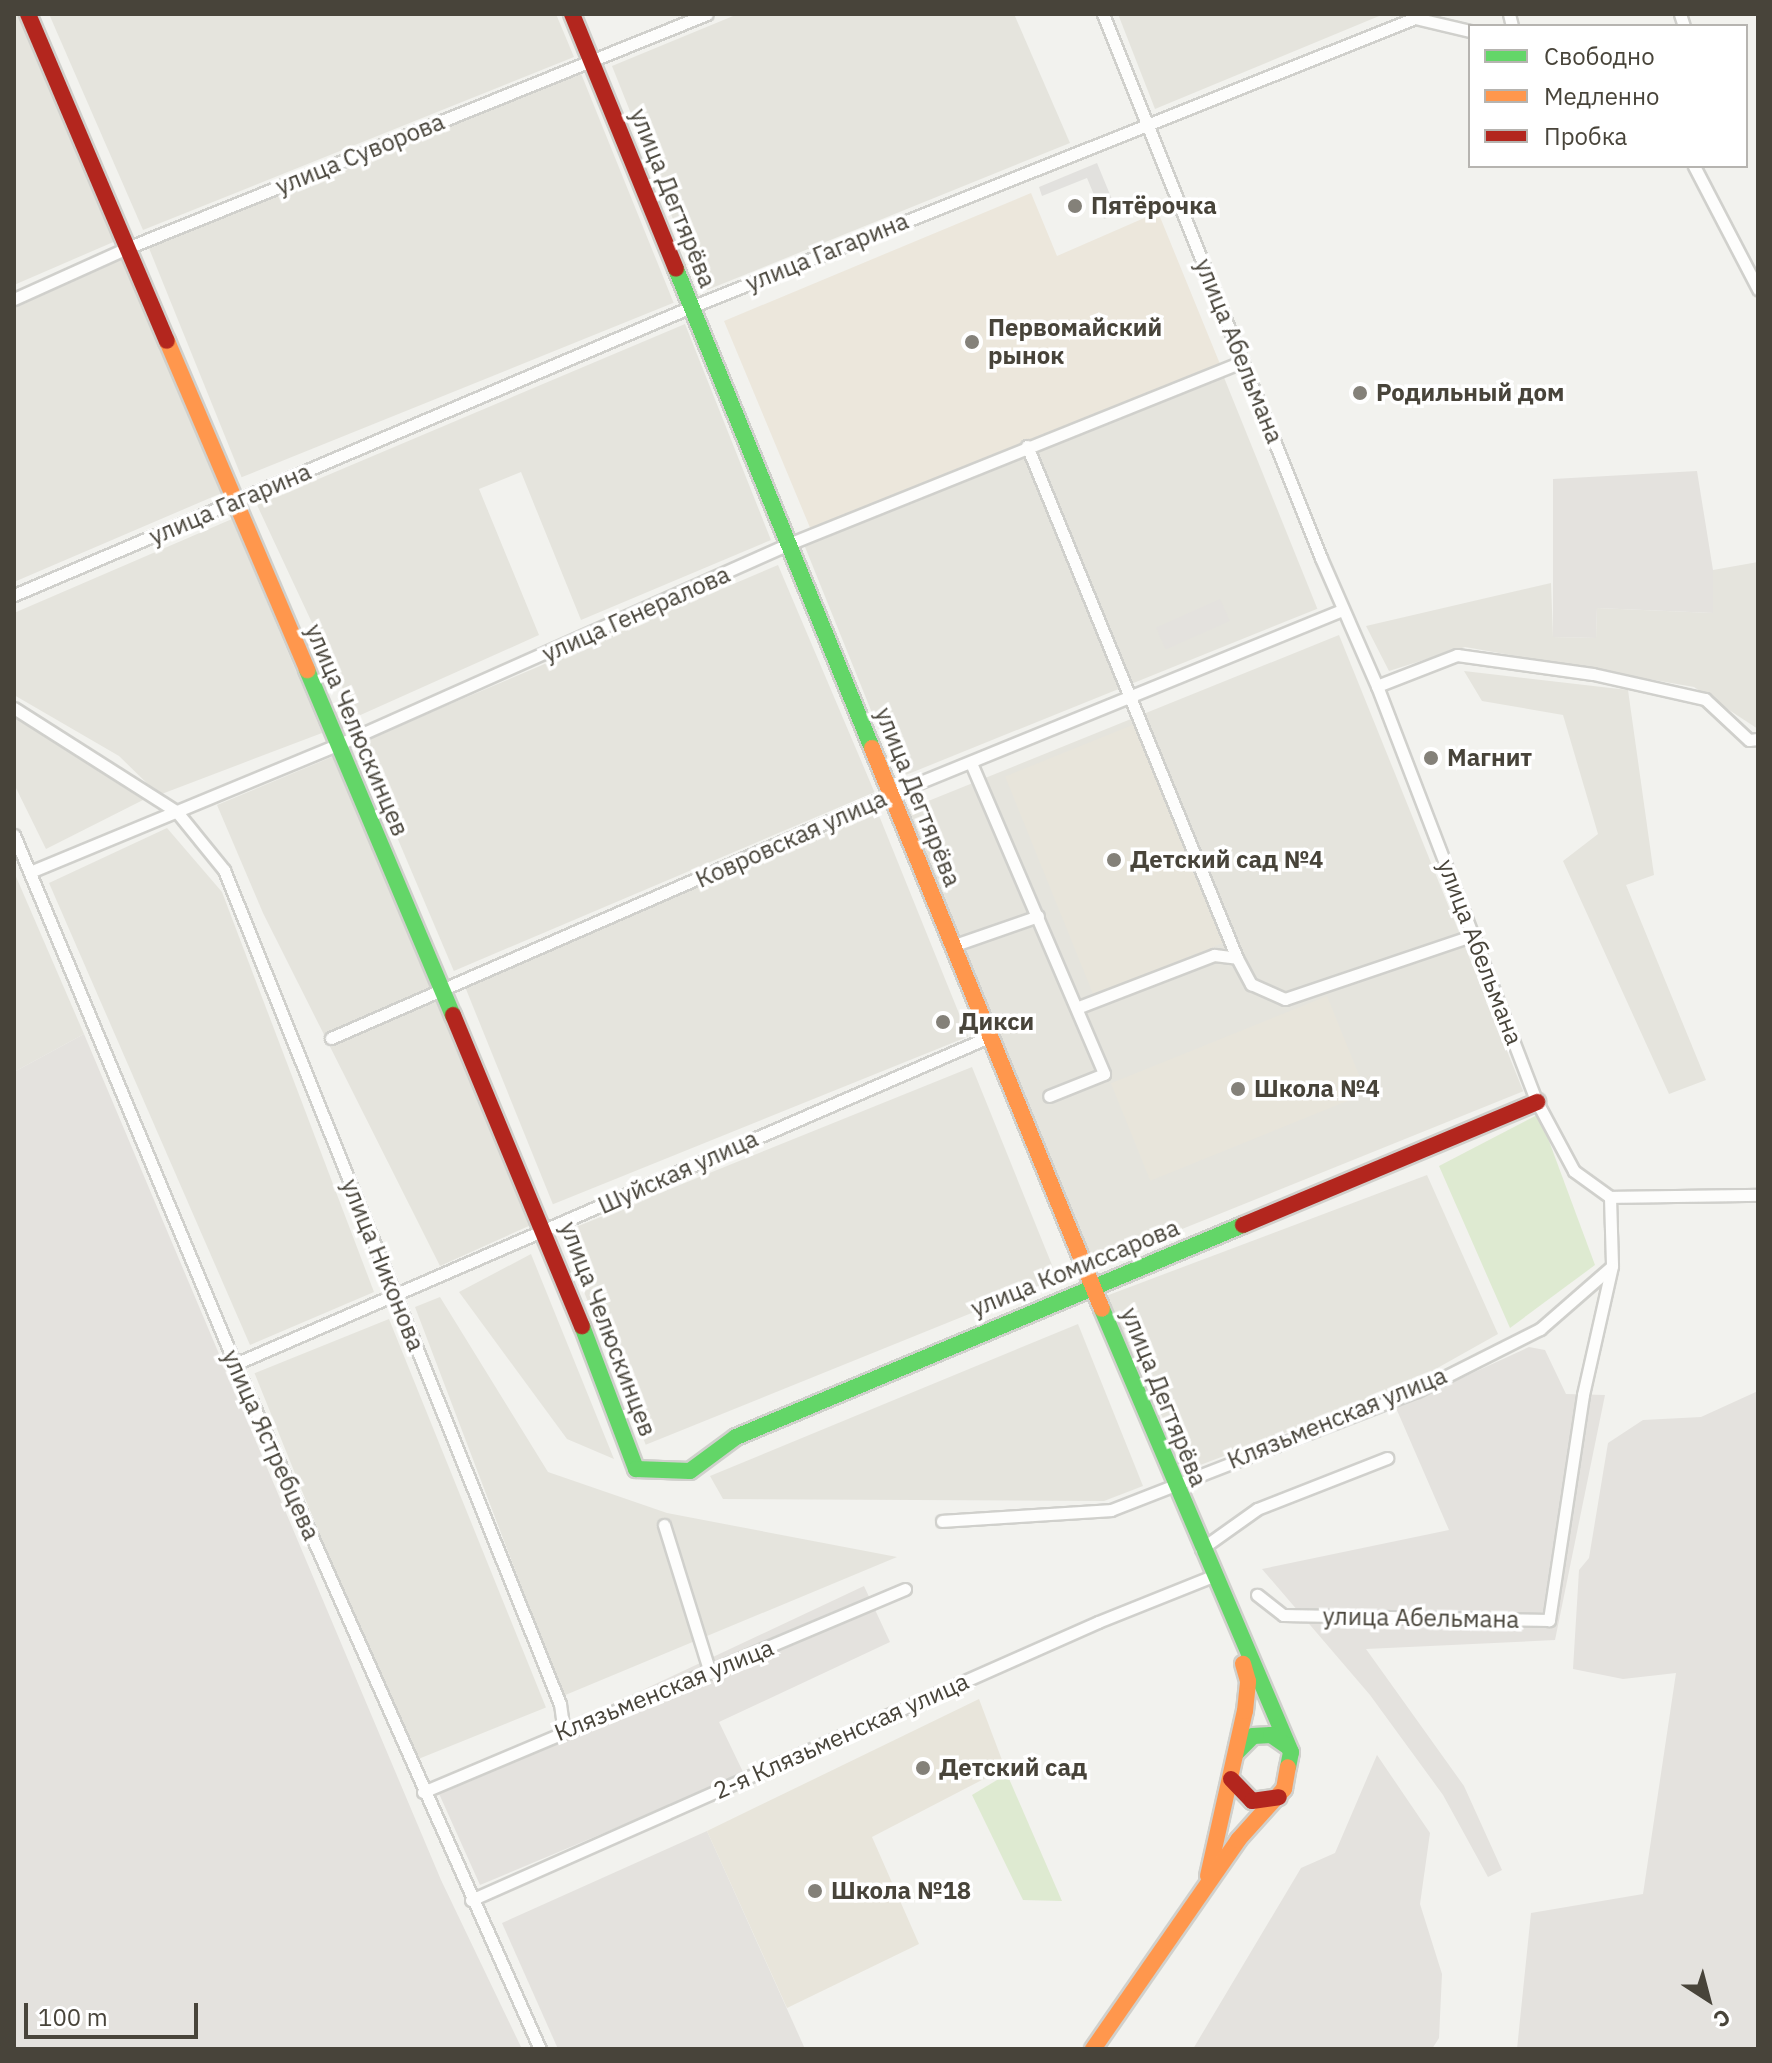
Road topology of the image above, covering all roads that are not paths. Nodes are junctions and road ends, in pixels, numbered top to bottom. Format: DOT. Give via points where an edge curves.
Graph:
graph roads {
  1 [pos="28,14"];
  2 [pos="572,14"];
  3 [pos="707,14"];
  4 [pos="1103,14"];
  5 [pos="1468,31"];
  6 [pos="592,61"];
  7 [pos="1147,123"];
  8 [pos="1695,168"];
  9 [pos="127,248"];
  10 [pos="1758,289"];
  11 [pos="14,299"];
  12 [pos="691,307"];
  13 [pos="1243,361"];
  14 [pos="1027,446"];
  15 [pos="235,502"];
  16 [pos="791,543"];
  17 [pos="14,595"];
  18 [pos="1343,610"];
  19 [pos="1377,686"];
  20 [pos="1132,698"];
  21 [pos="14,708"];
  22 [pos="1758,739"];
  23 [pos="337,745"];
  24 [pos="971,763"];
  25 [pos="891,794"];
  26 [pos="177,812"];
  27 [pos="14,835"];
  28 [pos="30,872"];
  29 [pos="1038,916"];
  30 [pos="1474,935"];
  31 [pos="952,946"];
  32 [pos="1237,958"];
  33 [pos="443,991"];
  34 [pos="1079,1007"];
  35 [pos="989,1037"];
  36 [pos="331,1038"];
  37 [pos="1049,1096"];
  38 [pos="1537,1102"];
  39 [pos="1758,1195"];
  40 [pos="1610,1197"];
  41 [pos="545,1230"];
  42 [pos="1612,1266"];
  43 [pos="1092,1286"];
  44 [pos="397,1298"];
  45 [pos="235,1364"];
  46 [pos="1387,1458"];
  47 [pos="636,1469"];
  48 [pos="1173,1483"];
  49 [pos="942,1521"];
  50 [pos="664,1525"];
  51 [pos="1201,1549"];
  52 [pos="1213,1576"];
  53 [pos="905,1589"];
  54 [pos="1257,1595"];
  55 [pos="1222,1598"];
  56 [pos="710,1673"];
  57 [pos="564,1731"];
  58 [pos="1291,1752"];
  59 [pos="1236,1753"];
  60 [pos="1231,1779"];
  61 [pos="423,1792"];
  62 [pos="1279,1797"];
  63 [pos="1206,1885"];
  64 [pos="471,1900"];
  65 [pos="540,2049"];
  66 [pos="1093,2049"];
  1 -- 9 [label="main road, улица Челюскинцев"];
  2 -- 6 [label="main road, улица Дегтярёва"];
  3 -- 6 [label="street, улица Суворова"];
  4 -- 7 [label="street, улица Абельмана"];
  5 -- 7 [label="street, улица Гагарина" via="1415,18"];
  6 -- 9 [label="street, улица Суворова"];
  6 -- 12 [label="main road, улица Дегтярёва"];
  7 -- 12 [label="street, улица Гагарина"];
  7 -- 13 [label="street, улица Абельмана"];
  8 -- 10 [label="street"];
  9 -- 11 [label="street, улица Суворова"];
  9 -- 15 [label="main road, улица Челюскинцев"];
  12 -- 15 [label="street, улица Гагарина"];
  12 -- 16 [label="main road, улица Дегтярёва"];
  13 -- 14 [label="street, улица Генералова"];
  13 -- 18 [label="street, улица Абельмана"];
  14 -- 16 [label="street, улица Генералова"];
  14 -- 20 [label="street"];
  15 -- 17 [label="street, улица Гагарина"];
  15 -- 23 [label="main road, улица Челюскинцев"];
  16 -- 23 [label="street, улица Генералова"];
  16 -- 25 [label="main road, улица Дегтярёва"];
  18 -- 19 [label="street, улица Абельмана"];
  18 -- 20 [label="street, Ковровская улица"];
  19 -- 22 [label="street" via="1457,655 1486,659 1593,674 1705,699 1749,740"];
  19 -- 30 [label="street, улица Абельмана"];
  20 -- 24 [label="street, Ковровская улица"];
  20 -- 32 [label="street"];
  21 -- 26 [label="street, улица Никонова"];
  23 -- 26 [label="street, улица Генералова"];
  23 -- 33 [label="main road, улица Челюскинцев"];
  24 -- 25 [label="street, Ковровская улица"];
  24 -- 29 [label="street"];
  25 -- 31 [label="main road, улица Дегтярёва"];
  25 -- 33 [label="street, Ковровская улица"];
  26 -- 28 [label="street, улица Генералова"];
  26 -- 44 [label="street, улица Никонова" via="224,870"];
  27 -- 28 [label="street, улица Ястребцева"];
  28 -- 45 [label="street, улица Ястребцева"];
  29 -- 31 [label="street"];
  29 -- 34 [label="street"];
  30 -- 32 [label="street" via="1285,999 1251,984"];
  30 -- 38 [label="street, улица Абельмана"];
  31 -- 35 [label="main road, улица Дегтярёва"];
  32 -- 34 [label="street" via="1214,955"];
  33 -- 36 [label="street, Ковровская улица"];
  33 -- 41 [label="main road, улица Челюскинцев"];
  34 -- 37 [label="street" via="1104,1074"];
  35 -- 41 [label="street, Шуйская улица"];
  35 -- 43 [label="main road, улица Дегтярёва"];
  38 -- 40 [label="street, улица Абельмана" via="1574,1171"];
  38 -- 43 [label="main road, улица Комиссарова"];
  39 -- 40 [label="street"];
  40 -- 42 [label="street, улица Абельмана"];
  41 -- 44 [label="street, Шуйская улица"];
  41 -- 47 [label="main road, улица Челюскинцев"];
  42 -- 48 [label="street, Клязьменская улица" via="1540,1329 1417,1391"];
  42 -- 54 [label="street, улица Абельмана" via="1583,1395 1549,1620 1283,1615"];
  43 -- 47 [label="main road, улица Комиссарова" via="736,1437 690,1471"];
  43 -- 48 [label="main road, улица Дегтярёва"];
  44 -- 45 [label="street, Шуйская улица"];
  44 -- 57 [label="street, улица Никонова" via="560,1704"];
  45 -- 61 [label="street, улица Ястребцева"];
  46 -- 51 [label="street" via="1257,1509"];
  48 -- 49 [label="street, Клязьменская улица" via="1111,1510"];
  48 -- 51 [label="main road, улица Дегтярёва"];
  50 -- 56 [label="street"];
  51 -- 52 [label="main road, улица Дегтярёва"];
  52 -- 55 [label="main road, улица Дегтярёва"];
  52 -- 64 [label="street, 2-я Клязьменская улица"];
  53 -- 56 [label="street, Клязьменская улица"];
  55 -- 58 [label="main road"];
  55 -- 59 [label="main road" via="1248,1681"];
  56 -- 57 [label="street, Клязьменская улица"];
  57 -- 61 [label="street, Клязьменская улица"];
  58 -- 59 [label="main road" via="1271,1735 1253,1736"];
  58 -- 62 [label="main road" via="1292,1768"];
  59 -- 60 [label="main road"];
  60 -- 62 [label="main road" via="1252,1801"];
  60 -- 63 [label="main road"];
  61 -- 64 [label="street, улица Ястребцева"];
  62 -- 63 [label="main road"];
  63 -- 66 [label="main road"];
  64 -- 65 [label="street, улица Ястребцева"];
}
